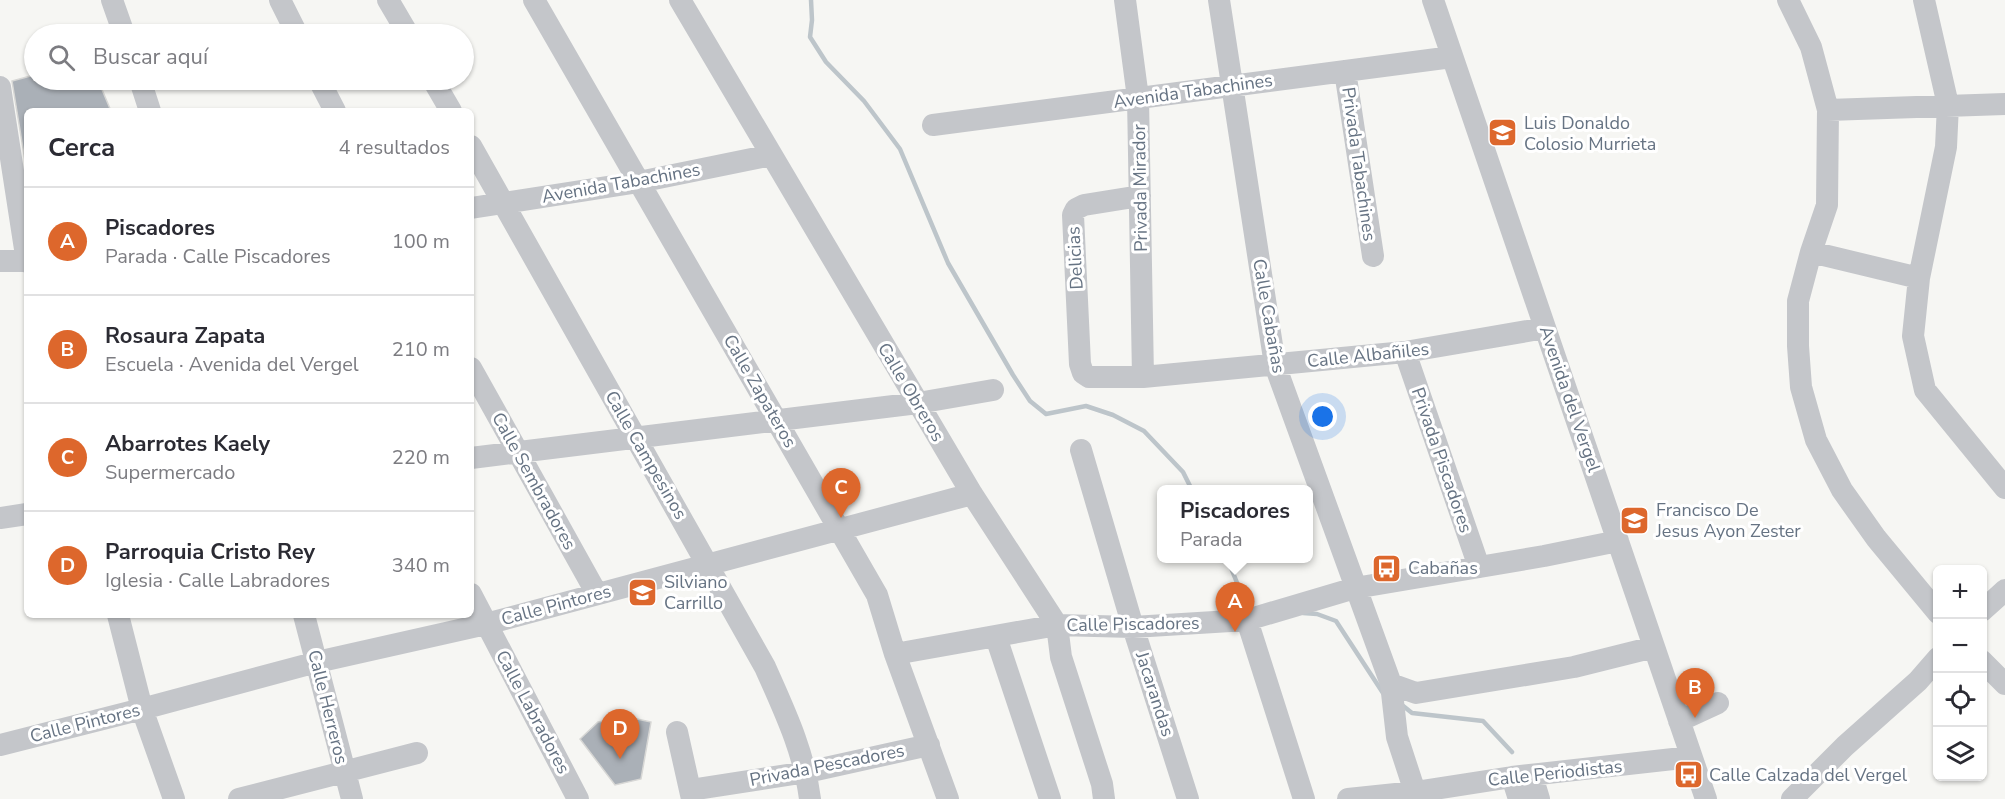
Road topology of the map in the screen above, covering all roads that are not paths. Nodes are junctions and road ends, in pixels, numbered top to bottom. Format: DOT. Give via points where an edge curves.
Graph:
graph roads {
  1 [pos="112,0"];
  2 [pos="280,0"];
  3 [pos="388,0"];
  4 [pos="534,0"];
  5 [pos="680,0"];
  6 [pos="1125,0"];
  7 [pos="1219,0"];
  8 [pos="1433,0"];
  9 [pos="1788,0"];
  10 [pos="1924,0"];
  11 [pos="120,24"];
  12 [pos="292,24"];
  13 [pos="402,24"];
  14 [pos="1452,57"];
  15 [pos="1346,71"];
  16 [pos="1232,86"];
  17 [pos="0,87"];
  18 [pos="143,90"];
  19 [pos="324,90"];
  20 [pos="439,90"];
  21 [pos="1138,98"];
  22 [pos="2005,104"];
  23 [pos="1948,105"];
  24 [pos="149,108"];
  25 [pos="333,108"];
  26 [pos="449,108"];
  27 [pos="1828,110"];
  28 [pos="933,125"];
  29 [pos="474,151"];
  30 [pos="771,155"];
  31 [pos="639,182"];
  32 [pos="1140,196"];
  33 [pos="503,203"];
  34 [pos="474,208"];
  35 [pos="24,242"];
  36 [pos="1811,252"];
  37 [pos="1373,256"];
  38 [pos="0,261"];
  39 [pos="24,261"];
  40 [pos="1919,278"];
  41 [pos="1545,328"];
  42 [pos="1405,352"];
  43 [pos="1275,365"];
  44 [pos="474,373"];
  45 [pos="1083,373"];
  46 [pos="1143,378"];
  47 [pos="993,390"];
  48 [pos="918,404"];
  49 [pos="777,421"];
  50 [pos="636,438"];
  51 [pos="1081,450"];
  52 [pos="518,452"];
  53 [pos="474,458"];
  54 [pos="2005,488"];
  55 [pos="972,494"];
  56 [pos="24,514"];
  57 [pos="0,518"];
  58 [pos="839,529"];
  59 [pos="1618,541"];
  60 [pos="708,564"];
  61 [pos="1479,567"];
  62 [pos="1355,588"];
  63 [pos="2005,590"];
  64 [pos="597,594"];
  65 [pos="474,600"];
  66 [pos="1933,607"];
  67 [pos="1987,608"];
  68 [pos="119,618"];
  69 [pos="305,618"];
  70 [pos="1247,620"];
  71 [pos="486,624"];
  72 [pos="1057,625"];
  73 [pos="1133,627"];
  74 [pos="996,637"];
  75 [pos="1654,647"];
  76 [pos="895,654"];
  77 [pos="317,662"];
  78 [pos="1987,667"];
  79 [pos="1996,680"];
  80 [pos="1928,681"];
  81 [pos="1392,684"];
  82 [pos="1718,703"];
  83 [pos="142,709"];
  84 [pos="1679,721"];
  85 [pos="677,732"];
  86 [pos="0,744"];
  87 [pos="929,745"];
  88 [pos="417,753"];
  89 [pos="1691,757"];
  90 [pos="344,772"];
  91 [pos="807,772"];
  92 [pos="1522,777"];
  93 [pos="1415,792"];
  94 [pos="691,794"];
  95 [pos="174,799"];
  96 [pos="239,799"];
  97 [pos="352,799"];
  98 [pos="578,799"];
  99 [pos="810,799"];
  100 [pos="948,799"];
  101 [pos="1050,799"];
  102 [pos="1104,799"];
  103 [pos="1188,799"];
  104 [pos="1304,799"];
  105 [pos="1348,799"];
  106 [pos="1519,799"];
  107 [pos="1539,799"];
  108 [pos="1706,799"];
  109 [pos="1792,799"];
  1 -- 11 [label="street"];
  2 -- 12 [label="street"];
  3 -- 13 [label="street"];
  4 -- 31 [label="street, Calle Zapateros"];
  5 -- 30 [label="street, Calle Obreros"];
  6 -- 21 [label="street, Privada Mirador"];
  7 -- 16 [label="street, Calle Cabañas"];
  8 -- 14 [label="street, Avenida del Vergel"];
  9 -- 27 [label="street" via="1811,47"];
  10 -- 23 [label="street"];
  14 -- 15 [label="street, Avenida Tabachines"];
  14 -- 41 [label="street, Avenida del Vergel"];
  15 -- 16 [label="street, Avenida Tabachines"];
  15 -- 37 [label="street, Privada Tabachines"];
  16 -- 21 [label="street, Avenida Tabachines"];
  16 -- 43 [label="street, Calle Cabañas"];
  17 -- 35 [label="street"];
  18 -- 24 [label="street"];
  19 -- 25 [label="street"];
  20 -- 26 [label="street"];
  21 -- 28 [label="street, Avenida Tabachines"];
  21 -- 32 [label="street, Privada Mirador"];
  22 -- 23 [label="street"];
  23 -- 27 [label="street"];
  23 -- 40 [label="street" via="1946,147"];
  27 -- 36 [label="street" via="1827,205"];
  29 -- 33 [label="street, Calle Campesinos"];
  30 -- 31 [label="street, Avenida Tabachines"];
  30 -- 48 [label="street, Calle Obreros"];
  31 -- 33 [label="street, Avenida Tabachines"];
  31 -- 49 [label="street, Calle Zapateros"];
  32 -- 45 [label="street, Delicias" via="1083,205 1073,215"];
  32 -- 46 [label="street, Privada Mirador"];
  33 -- 34 [label="street, Avenida Tabachines"];
  33 -- 50 [label="street, Calle Campesinos"];
  36 -- 40 [label="street"];
  36 -- 66 [label="street" via="1798,301 1798,346 1802,387 1816,440 1842,490"];
  38 -- 39 [label="street"];
  40 -- 54 [label="street" via="1913,336 1925,390"];
  41 -- 42 [label="street, Calle Albañiles"];
  41 -- 59 [label="street, Avenida del Vergel"];
  42 -- 43 [label="street, Calle Albañiles"];
  42 -- 61 [label="street, Privada Piscadores"];
  43 -- 46 [label="street, Calle Albañiles"];
  43 -- 62 [label="street, Calle Cabañas"];
  44 -- 52 [label="street, Calle Sembradores"];
  45 -- 46 [label="street, Calle Albañiles"];
  47 -- 48 [label="street"];
  48 -- 49 [label="street"];
  48 -- 55 [label="street, Calle Obreros"];
  49 -- 50 [label="street"];
  49 -- 58 [label="street, Calle Zapateros"];
  50 -- 52 [label="street"];
  50 -- 60 [label="street, Calle Campesinos"];
  51 -- 73 [label="street, Jacarandas"];
  52 -- 53 [label="street"];
  52 -- 64 [label="street, Calle Sembradores"];
  55 -- 58 [label="street, Calle Pintores"];
  55 -- 72 [label="street, Calle Obreros"];
  56 -- 57 [label="street"];
  58 -- 60 [label="street, Calle Pintores"];
  58 -- 76 [label="street, Calle Zapateros" via="877,595"];
  59 -- 61 [label="street, Calle Piscadores"];
  59 -- 75 [label="street, Avenida del Vergel"];
  60 -- 64 [label="street, Calle Pintores"];
  60 -- 91 [label="street, Calle Campesinos" via="765,667 792,726"];
  61 -- 62 [label="street, Calle Piscadores"];
  62 -- 70 [label="street, Calle Piscadores"];
  62 -- 81 [label="street, Calle Cabañas"];
  63 -- 67 [label="street"];
  64 -- 71 [label="street, Calle Pintores"];
  65 -- 71 [label="street, Calle Labradores"];
  68 -- 83 [label="street"];
  69 -- 77 [label="street, Calle Herreros"];
  70 -- 73 [label="street, Calle Piscadores"];
  70 -- 104 [label="street"];
  71 -- 77 [label="street, Calle Pintores"];
  71 -- 98 [label="street, Calle Labradores"];
  72 -- 73 [label="street, Calle Piscadores"];
  72 -- 74 [label="street, Calle Piscadores"];
  72 -- 102 [label="street, Calle Obreros" via="1061,657"];
  73 -- 103 [label="street, Jacarandas"];
  74 -- 76 [label="street, Calle Piscadores"];
  74 -- 101 [label="street"];
  75 -- 81 [label="street" via="1574,667 1416,693"];
  75 -- 84 [label="street, Avenida del Vergel"];
  76 -- 87 [label="street, Calle Zapateros"];
  77 -- 83 [label="street, Calle Pintores"];
  77 -- 90 [label="street, Calle Herreros"];
  78 -- 79 [label="street"];
  80 -- 109 [label="street" via="1845,746"];
  81 -- 93 [label="street, Calle Cabañas" via="1396,737"];
  82 -- 84 [label="street"];
  83 -- 86 [label="street, Calle Pintores"];
  83 -- 95 [label="street"];
  84 -- 89 [label="street, Avenida del Vergel"];
  85 -- 94 [label="street"];
  87 -- 91 [label="street, Privada Pescadores"];
  87 -- 100 [label="street, Calle Zapateros"];
  88 -- 90 [label="street"];
  89 -- 92 [label="street, Calle Periodistas"];
  89 -- 108 [label="street, Avenida del Vergel"];
  90 -- 96 [label="street"];
  90 -- 97 [label="street, Calle Herreros"];
  91 -- 94 [label="street, Privada Pescadores"];
  91 -- 99 [label="street, Calle Campesinos"];
  92 -- 93 [label="street, Calle Periodistas"];
  92 -- 106 [label="street"];
  92 -- 107 [label="street"];
  93 -- 105 [label="street, Calle Periodistas"];
}
